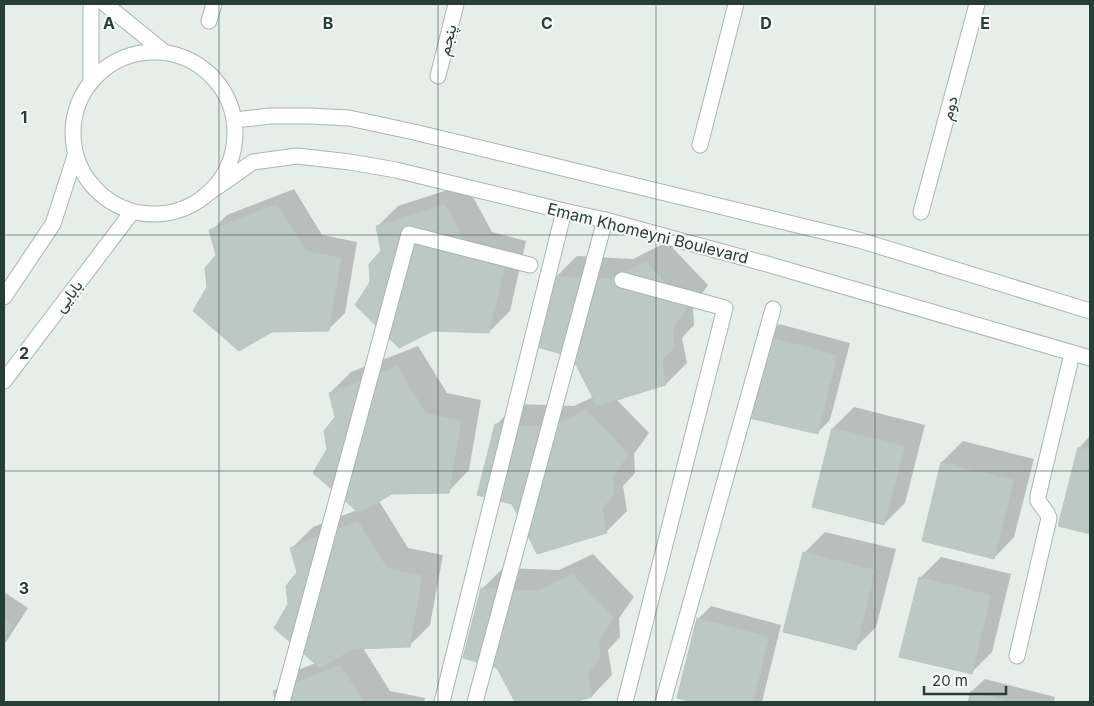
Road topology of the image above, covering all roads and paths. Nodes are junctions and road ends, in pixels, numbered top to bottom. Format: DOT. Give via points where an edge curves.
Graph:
graph roads {
  1 [pos="91,4"];
  2 [pos="105,4"];
  3 [pos="214,4"];
  4 [pos="456,4"];
  5 [pos="736,4"];
  6 [pos="977,4"];
  7 [pos="209,21"];
  8 [pos="163,51"];
  9 [pos="438,76"];
  10 [pos="91,80"];
  11 [pos="235,120"];
  12 [pos="700,145"];
  13 [pos="75,156"];
  14 [pos="208,194"];
  15 [pos="132,212"];
  16 [pos="564,212"];
  17 [pos="921,212"];
  18 [pos="605,220"];
  19 [pos="530,265"];
  20 [pos="622,280"];
  21 [pos="4,297"];
  22 [pos="773,309"];
  23 [pos="1090,311"];
  24 [pos="1072,354"];
  25 [pos="1090,358"];
  26 [pos="4,381"];
  27 [pos="1017,656"];
  28 [pos="282,702"];
  29 [pos="442,702"];
  30 [pos="475,702"];
  31 [pos="625,702"];
  32 [pos="663,702"];
  1 -- 10 [label="street"];
  2 -- 8 [label="street"];
  3 -- 7 [label="street"];
  4 -- 9 [label="street, پنجم"];
  5 -- 12 [label="street"];
  6 -- 17 [label="street, دوم"];
  8 -- 10 [label="street" via="136,52 111,62"];
  8 -- 11 [label="street" via="188,58 210,73 226,94"];
  10 -- 13 [label="street" via="77,103 72,129"];
  11 -- 14 [label="street" via="234,148 225,173"];
  11 -- 23 [label="street" via="309,116 368,122 859,240"];
  13 -- 15 [label="street" via="87,180 107,200"];
  13 -- 21 [label="street" via="53,224"];
  14 -- 15 [label="street" via="185,209 158,215"];
  14 -- 16 [label="street, Emam Khomeyni Boulevard" via="253,162 296,156 396,170"];
  15 -- 26 [label="street, بابایی"];
  16 -- 18 [label="street, Emam Khomeyni Boulevard"];
  16 -- 29 [label="street"];
  18 -- 24 [label="street, Emam Khomeyni Boulevard"];
  18 -- 30 [label="street"];
  19 -- 28 [label="street" via="409,234"];
  20 -- 31 [label="street" via="725,308"];
  22 -- 32 [label="street"];
  24 -- 25 [label="street, Emam Khomeyni Boulevard"];
  24 -- 27 [label="street" via="1038,496 1049,518"];
}
